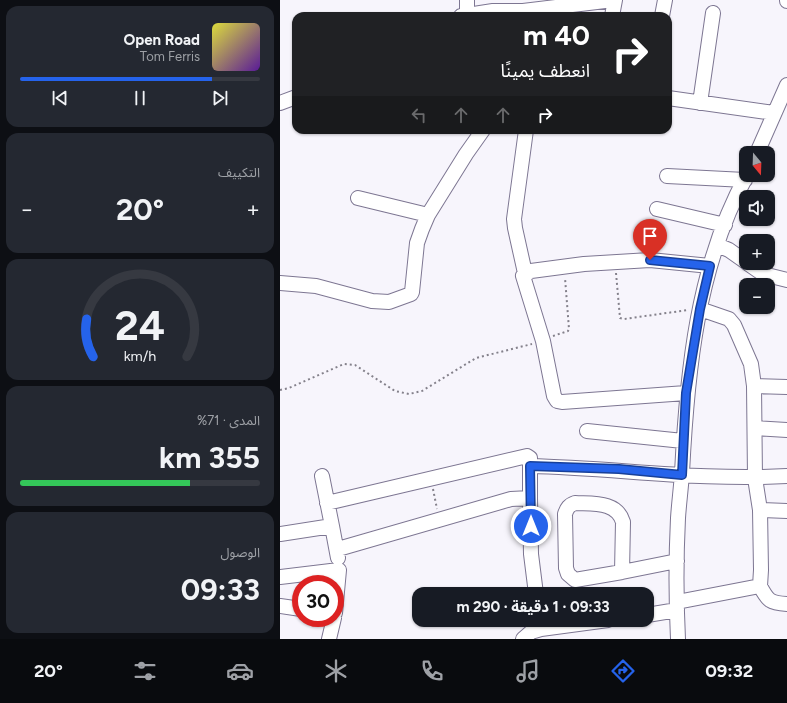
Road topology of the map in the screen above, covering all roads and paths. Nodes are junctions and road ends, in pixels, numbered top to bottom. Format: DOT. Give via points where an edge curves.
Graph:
graph roads {
  1 [pos="467,0"];
  2 [pos="614,0"];
  3 [pos="665,0"];
  4 [pos="546,4"];
  5 [pos="465,12"];
  6 [pos="513,12"];
  7 [pos="612,12"];
  8 [pos="663,12"];
  9 [pos="713,13"];
  10 [pos="785,93"];
  11 [pos="292,98"];
  12 [pos="672,99"];
  13 [pos="280,103"];
  14 [pos="700,103"];
  15 [pos="774,113"];
  16 [pos="480,134"];
  17 [pos="525,134"];
  18 [pos="761,146"];
  19 [pos="667,176"];
  20 [pos="739,177"];
  21 [pos="744,182"];
  22 [pos="358,198"];
  23 [pos="657,210"];
  24 [pos="428,215"];
  25 [pos="725,225"];
  26 [pos="717,245"];
  27 [pos="739,258"];
  28 [pos="616,262"];
  29 [pos="710,266"];
  30 [pos="564,267"];
  31 [pos="757,270"];
  32 [pos="525,273"];
  33 [pos="787,280"];
  34 [pos="280,283"];
  35 [pos="700,309"];
  36 [pos="543,341"];
  37 [pos="754,386"];
  38 [pos="787,387"];
  39 [pos="280,390"];
  40 [pos="686,393"];
  41 [pos="755,428"];
  42 [pos="787,430"];
  43 [pos="587,431"];
  44 [pos="683,440"];
  45 [pos="530,466"];
  46 [pos="682,475"];
  47 [pos="322,476"];
  48 [pos="787,476"];
  49 [pos="431,478"];
  50 [pos="755,478"];
  51 [pos="530,498"];
  52 [pos="327,503"];
  53 [pos="760,510"];
  54 [pos="787,511"];
  55 [pos="440,519"];
  56 [pos="332,526"];
  57 [pos="280,534"];
  58 [pos="338,549"];
  59 [pos="677,561"];
  60 [pos="339,570"];
  61 [pos="622,572"];
  62 [pos="339,575"];
  63 [pos="280,577"];
  64 [pos="760,586"];
  65 [pos="535,587"];
  66 [pos="787,604"];
  67 [pos="280,606"];
  68 [pos="677,606"];
  69 [pos="292,608"];
  70 [pos="654,613"];
  71 [pos="332,627"];
  72 [pos="538,627"];
  73 [pos="329,639"];
  74 [pos="523,639"];
  75 [pos="678,639"];
  1 -- 5 [label="street"];
  2 -- 4 [label="street"];
  2 -- 7 [label="street"];
  3 -- 8 [label="street"];
  4 -- 6 [label="street"];
  9 -- 14 [label="street"];
  10 -- 15 [label="street"];
  11 -- 13 [label="street"];
  12 -- 14 [label="street"];
  14 -- 15 [label="street"];
  15 -- 18 [label="street"];
  16 -- 24 [label="street"];
  17 -- 32 [label="street" via="514,219"];
  19 -- 20 [label="street"];
  21 -- 25 [label="street"];
  22 -- 24 [label="street"];
  23 -- 25 [label="street"];
  24 -- 34 [label="street" via="417,243 412,292 407,296 389,302 372,301 316,286"];
  25 -- 26 [label="street"];
  26 -- 27 [label="street"];
  26 -- 29 [label="street"];
  28 -- 29 [label="street" via="650,260"];
  28 -- 30 [label="street"];
  28 -- 35 [label="path" via="620,318"];
  29 -- 35 [label="street"];
  30 -- 32 [label="street"];
  30 -- 36 [label="path" via="569,329"];
  31 -- 33 [label="street"];
  32 -- 36 [label="street" via="523,278"];
  35 -- 37 [label="street" via="729,319 734,325 751,364"];
  35 -- 40 [label="street"];
  36 -- 39 [label="path" via="476,358 422,391 408,394 395,391 355,365 344,364"];
  36 -- 40 [label="street" via="557,401"];
  37 -- 38 [label="street"];
  37 -- 41 [label="street"];
  40 -- 44 [label="street"];
  41 -- 42 [label="street"];
  41 -- 50 [label="street"];
  43 -- 44 [label="street"];
  44 -- 46 [label="street"];
  45 -- 46 [label="street" via="619,469"];
  45 -- 49 [label="street" via="530,458 527,456"];
  45 -- 51 [label="street"];
  46 -- 50 [label="street"];
  46 -- 59 [label="street"];
  47 -- 52 [label="street"];
  48 -- 50 [label="street"];
  49 -- 52 [label="street"];
  49 -- 55 [label="path"];
  50 -- 53 [label="street"];
  51 -- 55 [label="street" via="512,499"];
  51 -- 65 [label="street" via="531,554"];
  52 -- 56 [label="street"];
  53 -- 54 [label="street"];
  53 -- 64 [label="street"];
  55 -- 58 [label="street"];
  56 -- 57 [label="street"];
  56 -- 58 [label="street"];
  58 -- 60 [label="street"];
  59 -- 61 [label="street"];
  59 -- 68 [label="street"];
  60 -- 62 [label="street"];
  60 -- 63 [label="street"];
  61 -- 61 [label="street" via="622,522 616,509 575,503 567,508 565,514 568,574 574,580"];
  64 -- 66 [label="street" via="772,602"];
  64 -- 68 [label="street"];
  67 -- 69 [label="street"];
  68 -- 70 [label="street"];
  68 -- 75 [label="street"];
  71 -- 73 [label="street"];
  72 -- 74 [label="street"];
}
